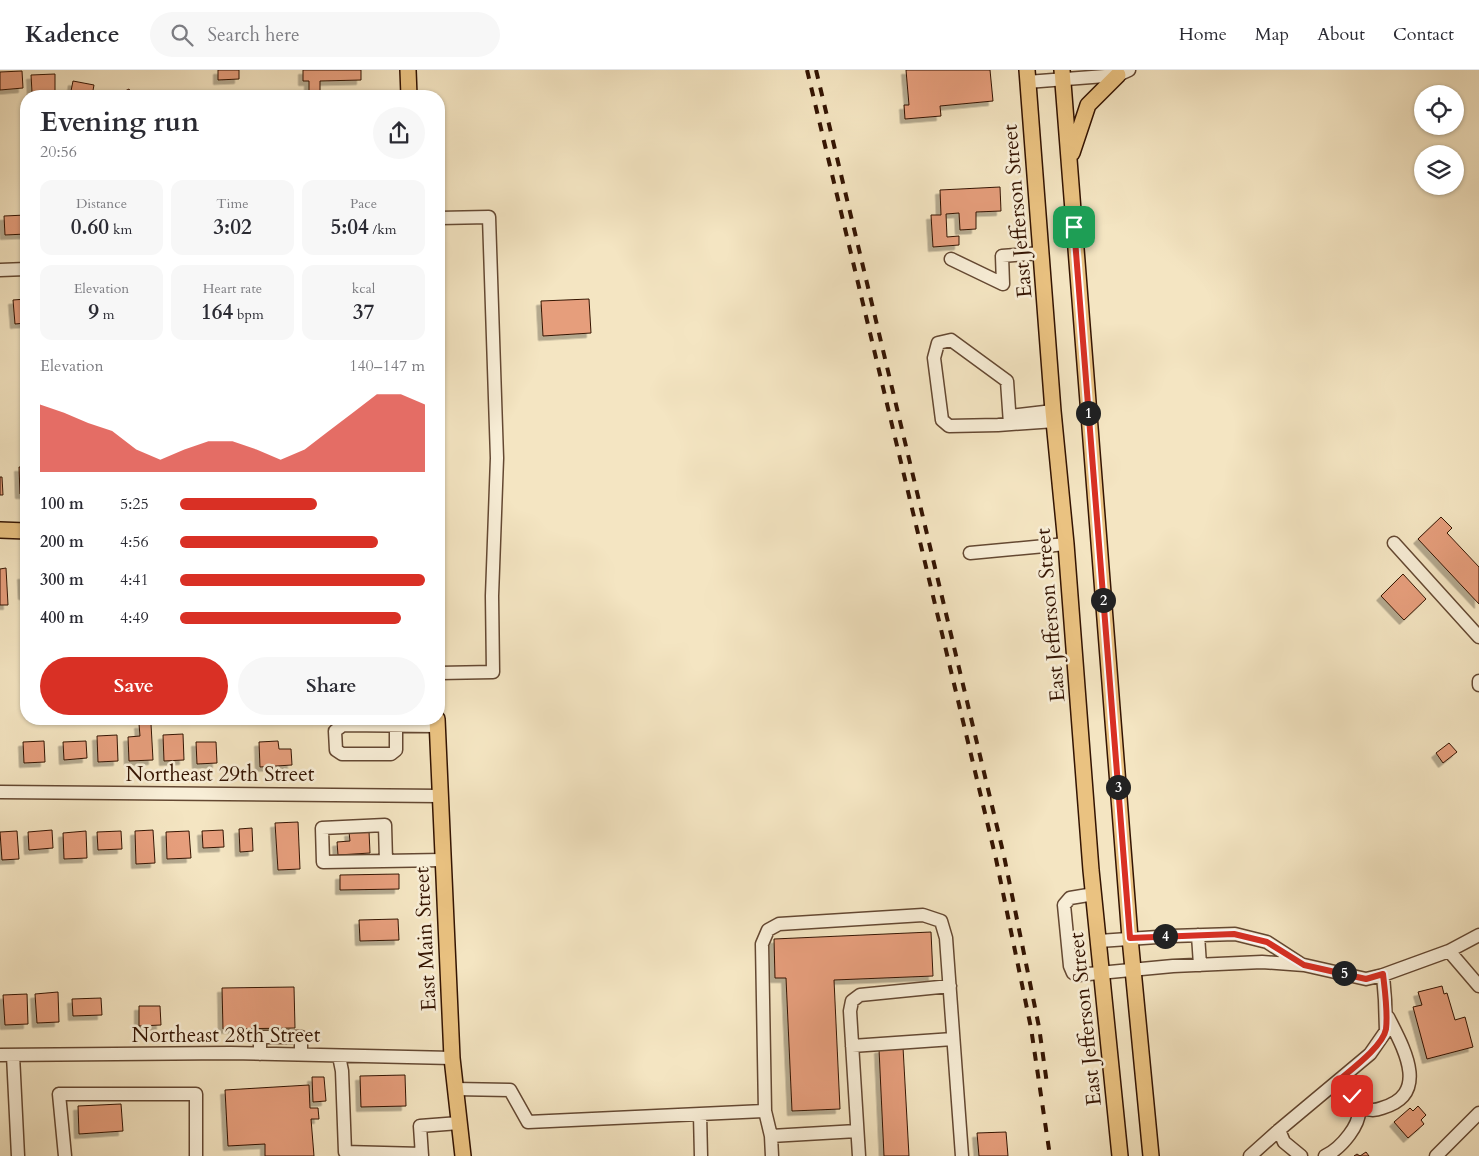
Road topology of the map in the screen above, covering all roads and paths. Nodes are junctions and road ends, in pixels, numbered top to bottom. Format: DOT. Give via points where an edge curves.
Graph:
graph roads {
  1 [pos="408,70"];
  2 [pos="1124,73"];
  3 [pos="1062,75"];
  4 [pos="1027,76"];
  5 [pos="409,90"];
  6 [pos="1069,164"];
  7 [pos="445,218"];
  8 [pos="1041,253"];
  9 [pos="951,259"];
  10 [pos="0,270"];
  11 [pos="20,270"];
  12 [pos="1054,416"];
  13 [pos="1010,420"];
  14 [pos="0,530"];
  15 [pos="20,531"];
  16 [pos="1394,543"];
  17 [pos="1066,544"];
  18 [pos="970,553"];
  19 [pos="1479,637"];
  20 [pos="445,673"];
  21 [pos="1479,681"];
  22 [pos="1479,685"];
  23 [pos="406,725"];
  24 [pos="437,725"];
  25 [pos="396,726"];
  26 [pos="0,792"];
  27 [pos="440,796"];
  28 [pos="443,860"];
  29 [pos="386,861"];
  30 [pos="1094,894"];
  31 [pos="1198,935"];
  32 [pos="1479,935"];
  33 [pos="1130,938"];
  34 [pos="1098,941"];
  35 [pos="1449,951"];
  36 [pos="1200,965"];
  37 [pos="1304,965"];
  38 [pos="1133,970"];
  39 [pos="1103,973"];
  40 [pos="1383,974"];
  41 [pos="950,986"];
  42 [pos="1479,986"];
  43 [pos="1386,1013"];
  44 [pos="953,1038"];
  45 [pos="852,1046"];
  46 [pos="260,1054"];
  47 [pos="6,1055"];
  48 [pos="301,1055"];
  49 [pos="339,1056"];
  50 [pos="452,1058"];
  51 [pos="1339,1080"];
  52 [pos="455,1089"];
  53 [pos="1358,1103"];
  54 [pos="765,1111"];
  55 [pos="1479,1113"];
  56 [pos="700,1114"];
  57 [pos="459,1123"];
  58 [pos="1279,1130"];
  59 [pos="857,1131"];
  60 [pos="771,1136"];
  61 [pos="422,1155"];
  62 [pos="18,1156"];
  63 [pos="65,1156"];
  64 [pos="196,1156"];
  65 [pos="463,1156"];
  66 [pos="702,1156"];
  67 [pos="772,1156"];
  68 [pos="859,1156"];
  69 [pos="962,1156"];
  70 [pos="1120,1156"];
  71 [pos="1151,1156"];
  72 [pos="1250,1156"];
  73 [pos="1301,1156"];
  74 [pos="1325,1156"];
  75 [pos="1436,1156"];
  1 -- 5 [label="main road"];
  2 -- 3 [label="street"];
  2 -- 6 [label="main road" via="1088,105"];
  3 -- 4 [label="street"];
  3 -- 6 [label="main road"];
  4 -- 8 [label="main road, East Jefferson Street"];
  6 -- 33 [label="main road"];
  7 -- 20 [label="street" via="489,218 497,458 493,672"];
  8 -- 9 [label="street" via="1002,256 1003,284"];
  8 -- 12 [label="main road, East Jefferson Street"];
  10 -- 11 [label="street"];
  12 -- 13 [label="street"];
  12 -- 17 [label="main road, East Jefferson Street"];
  13 -- 13 [label="street" via="1007,381 951,340 938,343 934,358 942,420 949,426"];
  14 -- 15 [label="main road"];
  16 -- 19 [label="street"];
  17 -- 18 [label="street"];
  17 -- 30 [label="main road, East Jefferson Street"];
  21 -- 22 [label="street"];
  23 -- 25 [label="street"];
  24 -- 27 [label="main road, East Main Street"];
  25 -- 25 [label="street" via="343,725 335,731 336,750 342,754 391,754 396,750"];
  26 -- 27 [label="street, Northeast 29th Street"];
  27 -- 28 [label="main road, East Main Street"];
  28 -- 29 [label="street"];
  28 -- 50 [label="main road, East Main Street"];
  29 -- 29 [label="street" via="323,862 322,828 385,826"];
  30 -- 34 [label="main road, East Jefferson Street"];
  30 -- 39 [label="street" via="1070,898 1064,905 1070,966 1078,975"];
  31 -- 33 [label="street"];
  31 -- 36 [label="street"];
  31 -- 37 [label="street" via="1234,934 1267,942"];
  32 -- 35 [label="street"];
  33 -- 34 [label="street"];
  33 -- 38 [label="main road"];
  34 -- 39 [label="main road, East Jefferson Street"];
  35 -- 40 [label="street"];
  35 -- 42 [label="street"];
  36 -- 37 [label="street" via="1262,962"];
  36 -- 38 [label="street"];
  37 -- 40 [label="street" via="1366,979"];
  38 -- 39 [label="street"];
  38 -- 71 [label="main road"];
  39 -- 70 [label="main road, East Jefferson Street"];
  40 -- 43 [label="street"];
  41 -- 44 [label="street"];
  41 -- 45 [label="street" via="860,995 852,1001 850,1012"];
  41 -- 54 [label="street" via="946,938 941,922 924,915 779,924 768,930 762,944"];
  43 -- 51 [label="street" via="1386,1031 1370,1054"];
  43 -- 53 [label="street" via="1408,1066 1408,1091 1391,1106 1376,1110 1364,1109"];
  44 -- 45 [label="street"];
  44 -- 69 [label="street"];
  45 -- 59 [label="street"];
  46 -- 47 [label="street, Northeast 28th Street"];
  46 -- 48 [label="street, Northeast 28th Street"];
  46 -- 48 [label="street" via="260,1037 300,1037"];
  47 -- 62 [label="street"];
  48 -- 49 [label="street, Northeast 28th Street"];
  49 -- 50 [label="street, Northeast 28th Street"];
  49 -- 61 [label="street" via="345,1152"];
  50 -- 52 [label="main road, East Main Street"];
  51 -- 53 [label="street"];
  51 -- 58 [label="street"];
  52 -- 56 [label="street" via="510,1090 528,1122"];
  52 -- 57 [label="main road, East Main Street"];
  53 -- 74 [label="street" via="1360,1112 1348,1138"];
  54 -- 56 [label="street"];
  54 -- 60 [label="street"];
  55 -- 75 [label="street"];
  56 -- 66 [label="street"];
  57 -- 61 [label="street" via="420,1126"];
  57 -- 65 [label="main road, East Main Street"];
  58 -- 72 [label="street"];
  58 -- 73 [label="street" via="1284,1142"];
  59 -- 60 [label="street"];
  59 -- 68 [label="street"];
  60 -- 67 [label="street"];
  63 -- 64 [label="street" via="59,1094 196,1094"];
}
